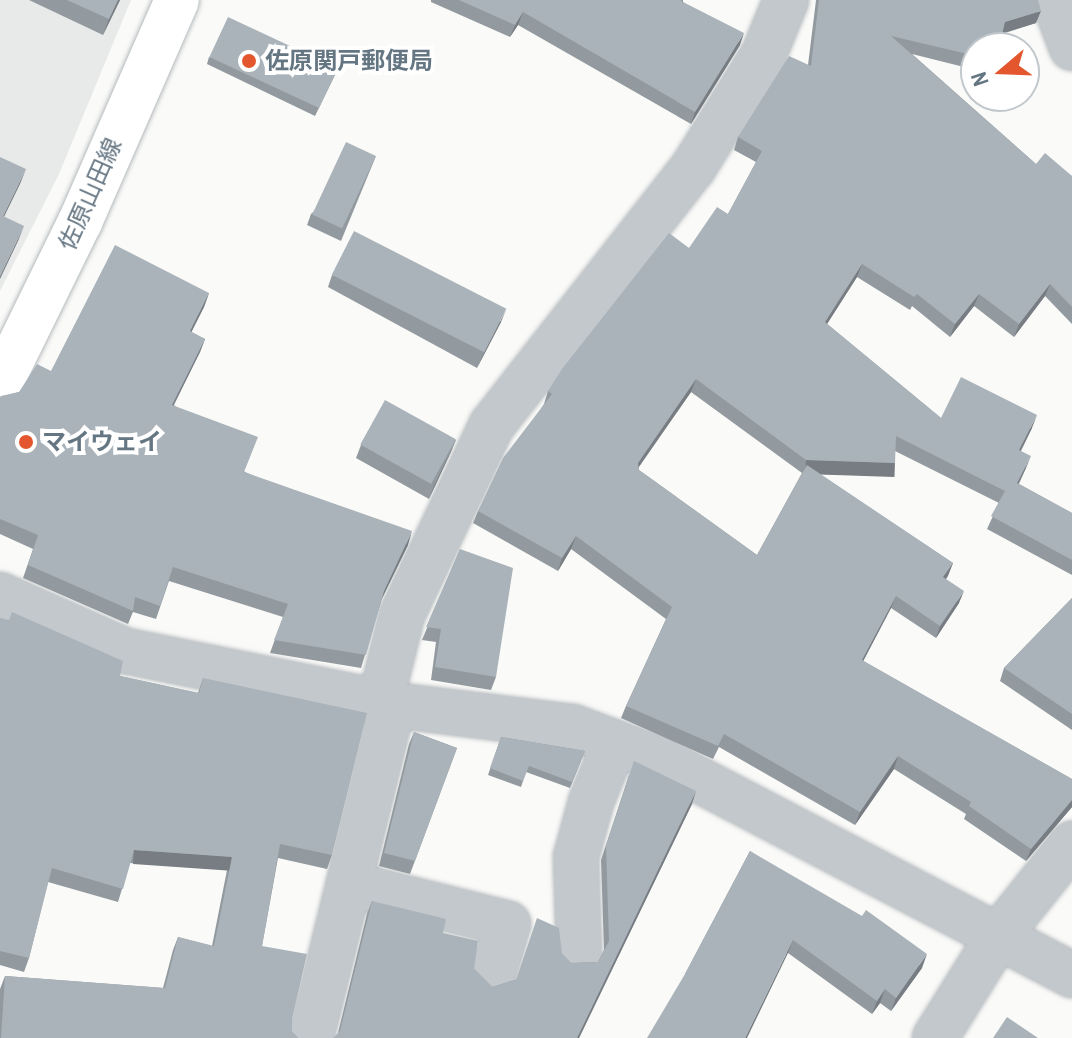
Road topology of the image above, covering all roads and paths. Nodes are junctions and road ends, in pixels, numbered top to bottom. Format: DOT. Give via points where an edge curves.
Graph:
graph roads {
  1 [pos="177,0"];
  2 [pos="786,0"];
  3 [pos="1054,0"];
  4 [pos="1072,48"];
  5 [pos="0,385"];
  6 [pos="0,595"];
  7 [pos="386,704"];
  8 [pos="615,743"];
  9 [pos="1072,844"];
  10 [pos="349,884"];
  11 [pos="999,935"];
  12 [pos="579,955"];
  13 [pos="1072,975"];
  14 [pos="493,976"];
  15 [pos="311,1038"];
  16 [pos="935,1038"];
  1 -- 5 [label="main road, 佐原山田線" via="80,222"];
  2 -- 7 [label="street" via="764,54 693,168 492,425 402,615"];
  3 -- 4 [label="street"];
  6 -- 7 [label="street" via="126,651"];
  7 -- 8 [label="street" via="573,727"];
  7 -- 10 [label="street"];
  8 -- 11 [label="street" via="661,760"];
  8 -- 12 [label="street" via="576,857"];
  9 -- 11 [label="street"];
  10 -- 14 [label="street" via="508,924"];
  10 -- 15 [label="street"];
  11 -- 13 [label="street"];
  11 -- 16 [label="street"];
}
